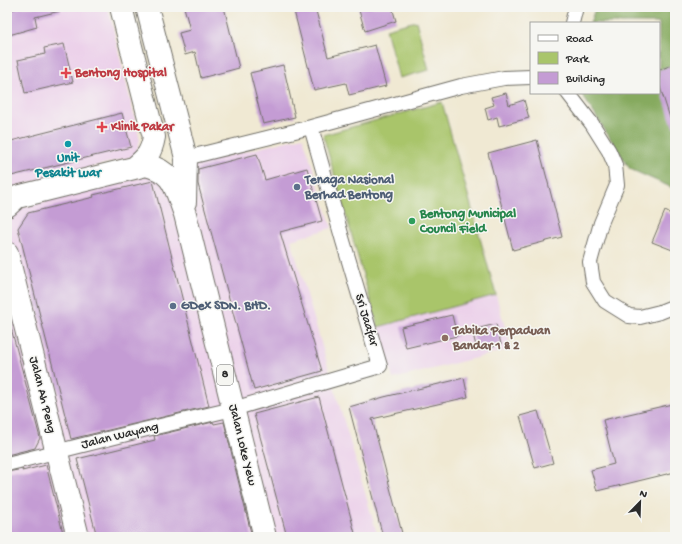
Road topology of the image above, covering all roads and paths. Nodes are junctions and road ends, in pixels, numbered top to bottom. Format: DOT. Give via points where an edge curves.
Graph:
graph roads {
  1 [pos="121,7"];
  2 [pos="147,7"];
  3 [pos="576,7"];
  4 [pos="572,22"];
  5 [pos="530,77"];
  6 [pos="569,94"];
  7 [pos="311,127"];
  8 [pos="186,158"];
  9 [pos="134,168"];
  10 [pos="10,201"];
  11 [pos="185,214"];
  12 [pos="7,253"];
  13 [pos="675,306"];
  14 [pos="233,409"];
  15 [pos="56,452"];
  16 [pos="7,464"];
  17 [pos="78,537"];
  18 [pos="266,537"];
  1 -- 9 [label="main road" via="154,137 147,157"];
  2 -- 8 [label="main road, 8"];
  3 -- 4 [label="street"];
  5 -- 7 [label="street" via="504,78 461,86"];
  6 -- 13 [label="street" via="592,124 615,165 617,185 601,223 590,262 593,282 605,300 629,316 640,317"];
  7 -- 8 [label="street"];
  7 -- 14 [label="street, Sri Jaafar" via="380,366"];
  8 -- 11 [label="main road, 8"];
  9 -- 10 [label="main road"];
  9 -- 11 [label="main road" via="146,165 164,171 172,181"];
  11 -- 14 [label="main road, Jalan Loke Yew / 8"];
  12 -- 15 [label="main road, Jalan Ah Peng"];
  14 -- 15 [label="street, Jalan Wayang"];
  14 -- 18 [label="main road, Jalan Loke Yew / 8"];
  15 -- 16 [label="street, Jalan Wayang"];
  15 -- 17 [label="main road, Jalan Ah Peng"];
}
